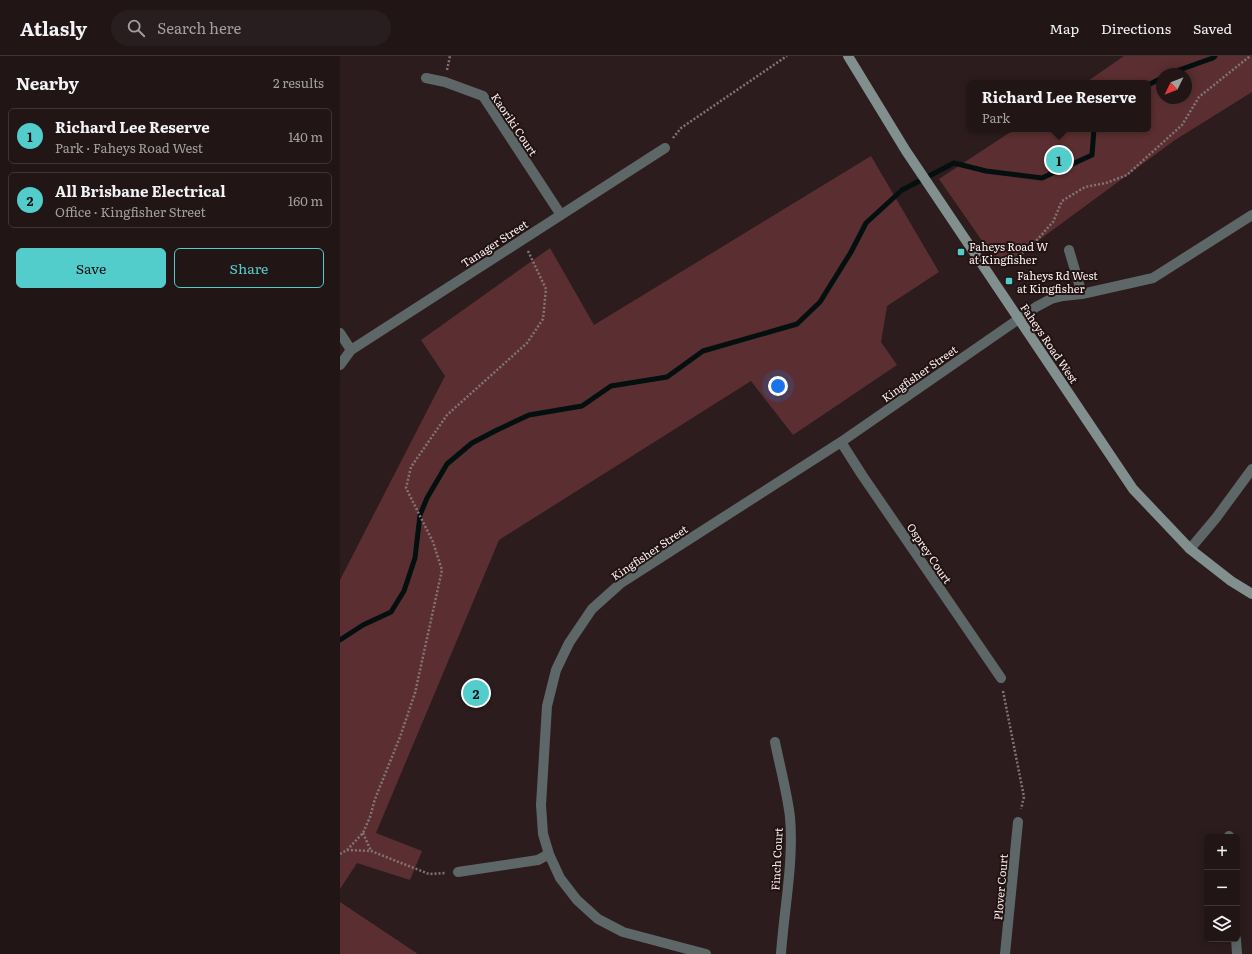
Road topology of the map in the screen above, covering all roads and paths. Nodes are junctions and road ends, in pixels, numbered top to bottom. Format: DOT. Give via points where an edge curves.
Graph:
graph roads {
  1 [pos="787,56"];
  2 [pos="848,56"];
  3 [pos="1250,56"];
  4 [pos="426,78"];
  5 [pos="665,148"];
  6 [pos="561,215"];
  7 [pos="1252,215"];
  8 [pos="523,239"];
  9 [pos="1069,250"];
  10 [pos="1001,266"];
  11 [pos="1082,294"];
  12 [pos="1019,319"];
  13 [pos="340,333"];
  14 [pos="351,350"];
  15 [pos="340,365"];
  16 [pos="841,442"];
  17 [pos="1252,469"];
  18 [pos="1190,550"];
  19 [pos="1252,594"];
  20 [pos="1001,678"];
  21 [pos="775,742"];
  22 [pos="1018,822"];
  23 [pos="363,833"];
  24 [pos="347,850"];
  25 [pos="370,851"];
  26 [pos="340,854"];
  27 [pos="549,854"];
  28 [pos="458,872"];
  29 [pos="1236,942"];
  30 [pos="706,954"];
  31 [pos="781,954"];
  32 [pos="1006,954"];
  33 [pos="1237,954"];
  1 -- 5 [label="path" via="681,128"];
  2 -- 12 [label="street, Faheys Road West" via="906,151"];
  3 -- 10 [label="path" via="1199,97 1182,125 1127,175 1086,187 1062,201 1053,222 1028,250"];
  4 -- 6 [label="street, Kaoriki Court" via="483,96"];
  5 -- 6 [label="street, Tanager Street"];
  6 -- 8 [label="street, Tanager Street"];
  7 -- 11 [label="street, Kingfisher Street" via="1153,278"];
  8 -- 14 [label="street, Tanager Street"];
  8 -- 23 [label="path" via="546,289 543,318 527,343 447,415 411,467 406,488 433,542 442,570 415,694"];
  9 -- 11 [label="street"];
  11 -- 12 [label="street, Kingfisher Street" via="1051,299"];
  12 -- 16 [label="street, Kingfisher Street"];
  12 -- 18 [label="street, Faheys Road West" via="1133,489"];
  13 -- 14 [label="street"];
  14 -- 15 [label="street, Tanager Street"];
  16 -- 20 [label="street, Osprey Court"];
  16 -- 27 [label="street, Kingfisher Street" via="628,579 592,609 569,643 556,670 547,706 541,805 543,834"];
  17 -- 18 [label="street"];
  18 -- 19 [label="street, Faheys Road West"];
  20 -- 22 [label="path" via="1024,797"];
  21 -- 31 [label="street, Finch Court" via="790,818 790,855"];
  22 -- 32 [label="street, Plover Court"];
  23 -- 24 [label="path"];
  23 -- 25 [label="path"];
  24 -- 25 [label="path"];
  24 -- 26 [label="path"];
  25 -- 28 [label="path" via="429,874"];
  27 -- 28 [label="street" via="538,860"];
  27 -- 30 [label="street, Kingfisher Street" via="560,878 577,900 598,919 623,932"];
  29 -- 33 [label="street"];
}
